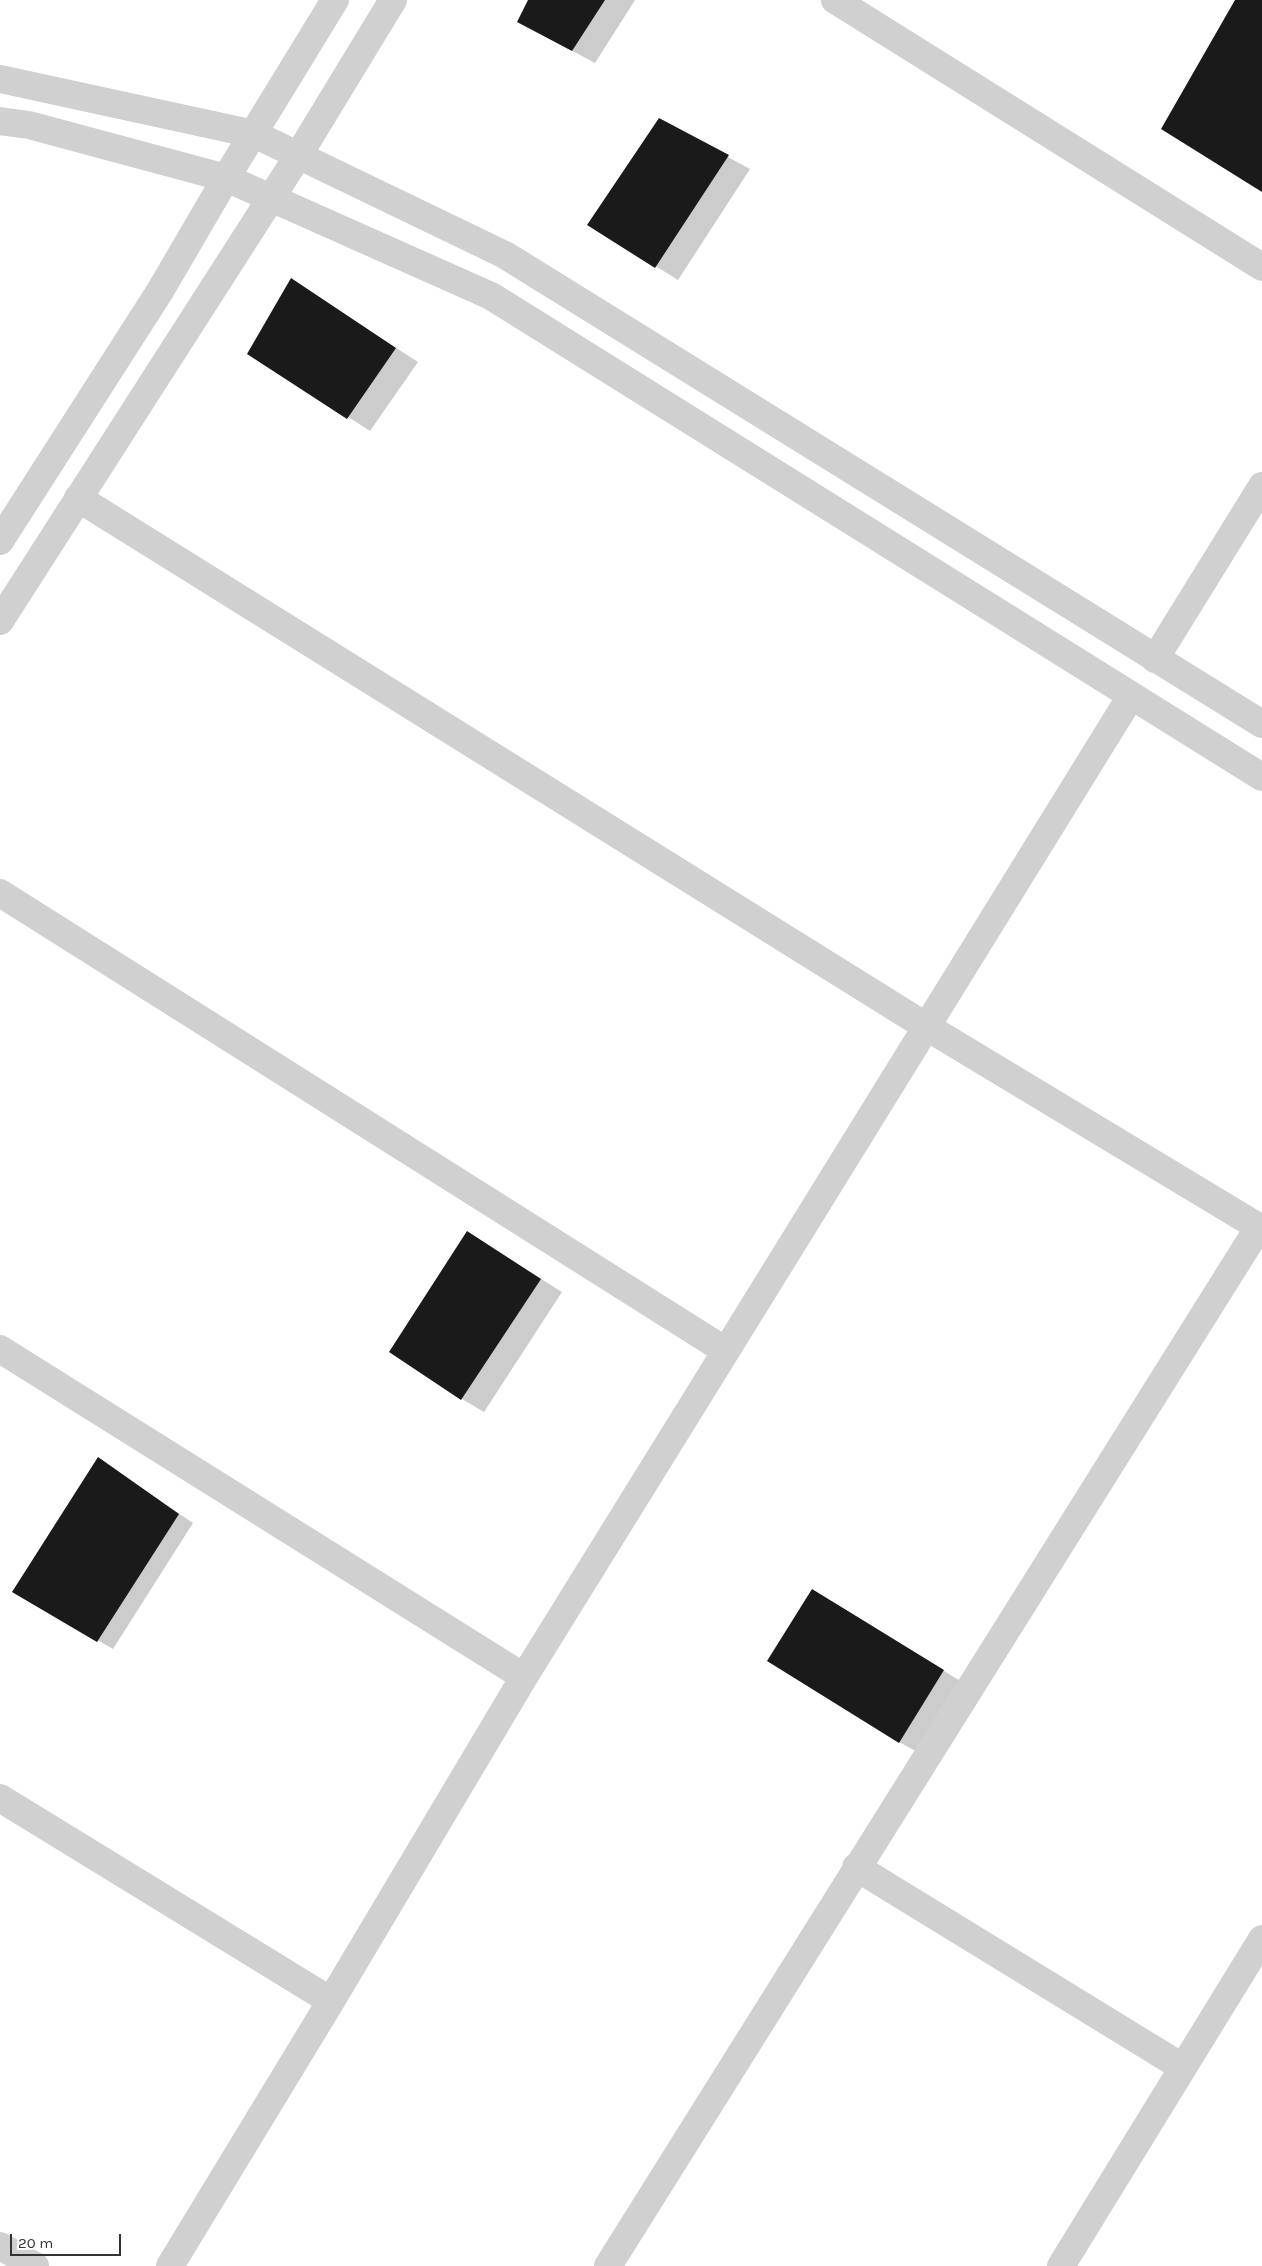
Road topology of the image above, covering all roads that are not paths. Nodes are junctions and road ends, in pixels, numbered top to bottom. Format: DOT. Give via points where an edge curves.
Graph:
graph roads {
  1 [pos="336,0"];
  2 [pos="393,0"];
  3 [pos="835,0"];
  4 [pos="0,79"];
  5 [pos="0,121"];
  6 [pos="254,134"];
  7 [pos="298,156"];
  8 [pos="226,178"];
  9 [pos="271,198"];
  10 [pos="1262,267"];
  11 [pos="1262,486"];
  12 [pos="78,498"];
  13 [pos="0,541"];
  14 [pos="0,621"];
  15 [pos="1155,659"];
  16 [pos="1130,696"];
  17 [pos="1262,724"];
  18 [pos="1262,777"];
  19 [pos="0,893"];
  20 [pos="927,1027"];
  21 [pos="1260,1228"];
  22 [pos="0,1349"];
  23 [pos="726,1351"];
  24 [pos="524,1677"];
  25 [pos="0,1798"];
  26 [pos="856,1867"];
  27 [pos="1262,1939"];
  28 [pos="331,2001"];
  29 [pos="1182,2067"];
  30 [pos="0,2246"];
  31 [pos="35,2266"];
  32 [pos="170,2266"];
  33 [pos="608,2266"];
  34 [pos="1061,2266"];
  1 -- 6 [label="street"];
  2 -- 7 [label="street"];
  3 -- 10 [label="street"];
  4 -- 6 [label="street"];
  5 -- 8 [label="street" via="29,124"];
  6 -- 7 [label="street"];
  6 -- 8 [label="street"];
  7 -- 9 [label="street"];
  7 -- 15 [label="street" via="505,254"];
  8 -- 9 [label="street"];
  8 -- 13 [label="street" via="160,291"];
  9 -- 12 [label="street"];
  9 -- 16 [label="street" via="491,296"];
  11 -- 15 [label="street"];
  12 -- 14 [label="street"];
  12 -- 20 [label="street"];
  15 -- 17 [label="street"];
  16 -- 18 [label="street"];
  16 -- 20 [label="street"];
  19 -- 23 [label="street"];
  20 -- 21 [label="street"];
  20 -- 23 [label="street"];
  21 -- 26 [label="street"];
  22 -- 24 [label="street"];
  23 -- 24 [label="street"];
  24 -- 28 [label="street"];
  25 -- 28 [label="street"];
  26 -- 29 [label="street"];
  26 -- 33 [label="street"];
  27 -- 29 [label="street"];
  28 -- 32 [label="street"];
  29 -- 34 [label="street"];
  30 -- 31 [label="street"];
}
